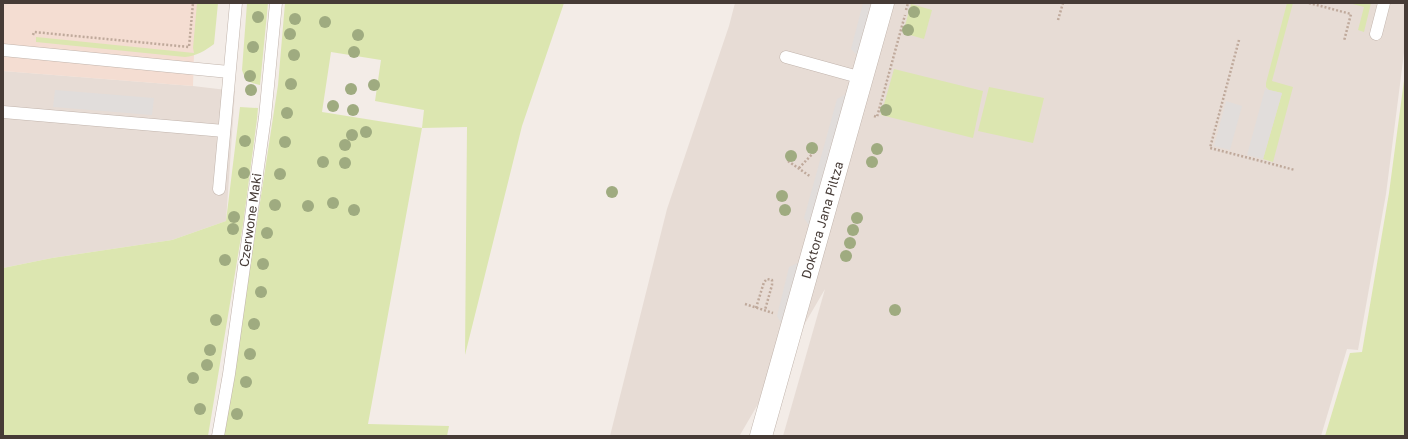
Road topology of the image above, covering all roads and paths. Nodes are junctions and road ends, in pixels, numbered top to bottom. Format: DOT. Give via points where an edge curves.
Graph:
graph roads {
  1 [pos="193,3"];
  2 [pos="236,3"];
  3 [pos="276,3"];
  4 [pos="882,3"];
  5 [pos="908,3"];
  6 [pos="1063,3"];
  7 [pos="1310,3"];
  8 [pos="1384,3"];
  9 [pos="1058,20"];
  10 [pos="1376,34"];
  11 [pos="33,38"];
  12 [pos="1239,40"];
  13 [pos="1344,41"];
  14 [pos="3,50"];
  15 [pos="786,57"];
  16 [pos="229,72"];
  17 [pos="862,78"];
  18 [pos="3,112"];
  19 [pos="872,115"];
  20 [pos="224,131"];
  21 [pos="821,144"];
  22 [pos="788,161"];
  23 [pos="799,168"];
  24 [pos="1295,170"];
  25 [pos="812,178"];
  26 [pos="219,189"];
  27 [pos="745,304"];
  28 [pos="756,308"];
  29 [pos="765,310"];
  30 [pos="774,313"];
  31 [pos="218,436"];
  32 [pos="761,436"];
  1 -- 11 [label="path" via="189,47 34,32"];
  2 -- 16 [label="lane"];
  3 -- 31 [label="lane, Czerwone Maki" via="265,118"];
  4 -- 17 [label="street, Doktora Jana Piltza"];
  5 -- 19 [label="path" via="878,117"];
  6 -- 9 [label="path"];
  7 -- 13 [label="path" via="1351,14"];
  8 -- 10 [label="lane"];
  12 -- 24 [label="path" via="1210,148"];
  14 -- 16 [label="lane"];
  15 -- 17 [label="lane"];
  16 -- 20 [label="lane"];
  17 -- 32 [label="street, Doktora Jana Piltza"];
  18 -- 20 [label="lane"];
  20 -- 26 [label="lane"];
  21 -- 23 [label="path"];
  22 -- 23 [label="path"];
  23 -- 25 [label="path"];
  27 -- 28 [label="path"];
  28 -- 29 [label="path"];
  28 -- 29 [label="path" via="764,282 769,279 772,280 772,285"];
  29 -- 30 [label="path"];
}
